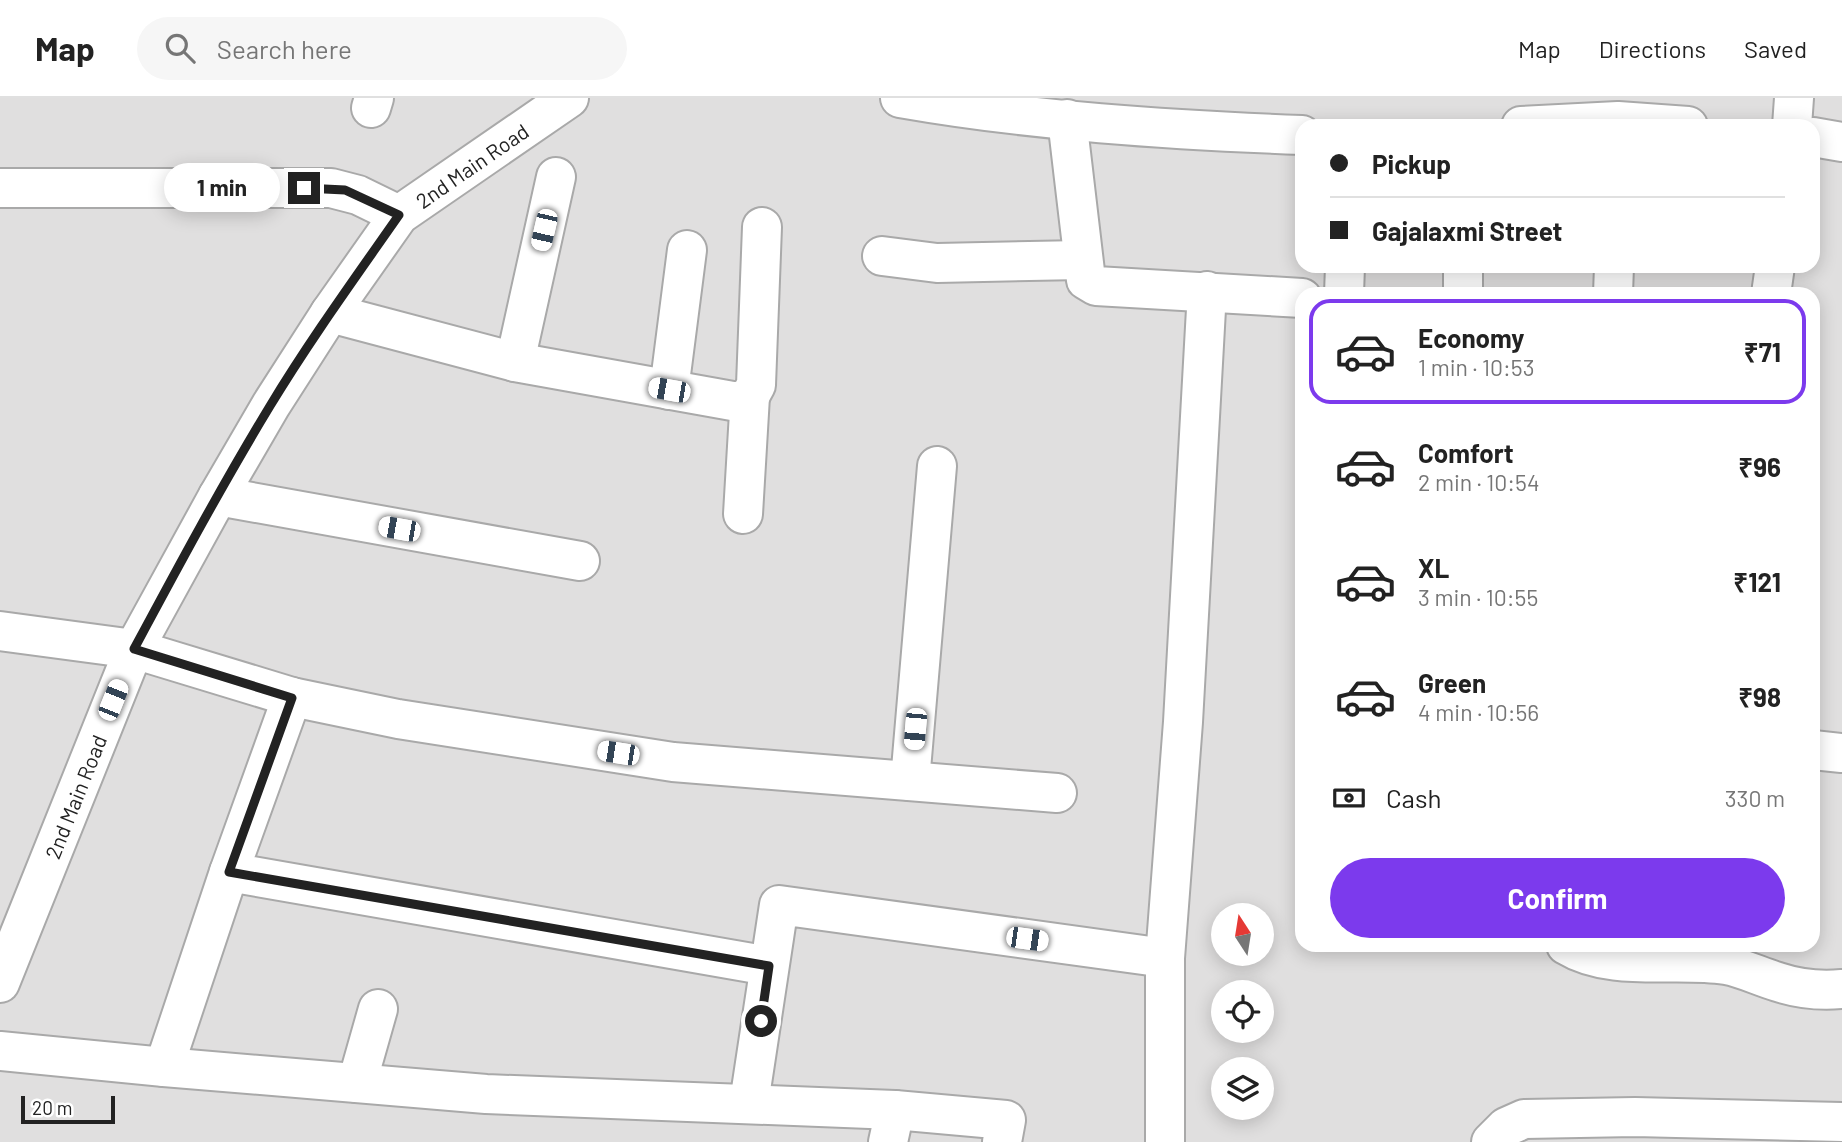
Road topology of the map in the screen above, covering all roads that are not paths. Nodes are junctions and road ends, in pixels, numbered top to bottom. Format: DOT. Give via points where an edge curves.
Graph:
graph roads {
  1 [pos="569,98"];
  2 [pos="900,98"];
  3 [pos="1794,98"];
  4 [pos="1067,119"];
  5 [pos="1792,119"];
  6 [pos="1295,135"];
  7 [pos="1820,138"];
  8 [pos="1842,142"];
  9 [pos="556,177"];
  10 [pos="0,188"];
  11 [pos="399,215"];
  12 [pos="762,227"];
  13 [pos="687,250"];
  14 [pos="882,256"];
  15 [pos="1082,260"];
  16 [pos="1207,291"];
  17 [pos="1295,297"];
  18 [pos="330,313"];
  19 [pos="515,362"];
  20 [pos="669,390"];
  21 [pos="750,396"];
  22 [pos="937,466"];
  23 [pos="218,496"];
  24 [pos="743,514"];
  25 [pos="580,561"];
  26 [pos="0,631"];
  27 [pos="134,649"];
  28 [pos="292,698"];
  29 [pos="1820,751"];
  30 [pos="1842,753"];
  31 [pos="911,781"];
  32 [pos="1057,793"];
  33 [pos="229,872"];
  34 [pos="1580,952"];
  35 [pos="1165,958"];
  36 [pos="769,966"];
  37 [pos="0,983"];
  38 [pos="1842,989"];
  39 [pos="378,1009"];
  40 [pos="0,1051"];
  41 [pos="164,1067"];
  42 [pos="357,1083"];
  43 [pos="749,1103"];
  44 [pos="1842,1122"];
  45 [pos="891,1126"];
  46 [pos="1636,1129"];
  47 [pos="1002,1142"];
  48 [pos="1165,1142"];
  49 [pos="1492,1142"];
  1 -- 11 [label="street, 2nd Main Road"];
  2 -- 4 [label="street"];
  3 -- 5 [label="street"];
  4 -- 6 [label="street" via="1167,130"];
  4 -- 15 [label="street"];
  7 -- 8 [label="street"];
  9 -- 19 [label="street"];
  10 -- 11 [label="street" via="331,188"];
  11 -- 18 [label="street, 2nd Main Road"];
  12 -- 21 [label="street" via="756,384"];
  13 -- 20 [label="street"];
  14 -- 15 [label="street" via="937,263"];
  15 -- 16 [label="street" via="1086,280 1096,286"];
  16 -- 17 [label="street"];
  16 -- 35 [label="street"];
  18 -- 19 [label="street"];
  18 -- 23 [label="street, 2nd Main Road"];
  19 -- 20 [label="street"];
  20 -- 21 [label="street" via="738,402"];
  21 -- 24 [label="street"];
  22 -- 31 [label="street"];
  23 -- 25 [label="street"];
  23 -- 27 [label="street, 2nd Main Road"];
  26 -- 27 [label="street"];
  27 -- 28 [label="street"];
  27 -- 37 [label="street, 2nd Main Road"];
  28 -- 31 [label="street" via="673,762"];
  28 -- 33 [label="street"];
  29 -- 30 [label="street"];
  31 -- 32 [label="street"];
  33 -- 36 [label="street"];
  33 -- 41 [label="street"];
  34 -- 38 [label="street" via="1617,961 1727,965 1780,983 1821,991"];
  35 -- 36 [label="street" via="779,905"];
  35 -- 48 [label="street"];
  36 -- 43 [label="street"];
  39 -- 42 [label="street"];
  40 -- 41 [label="street"];
  41 -- 42 [label="street"];
  42 -- 43 [label="street" via="486,1094"];
  43 -- 45 [label="street"];
  44 -- 46 [label="street"];
  45 -- 47 [label="street" via="1006,1120"];
  46 -- 49 [label="street" via="1524,1119 1506,1127"];
}
